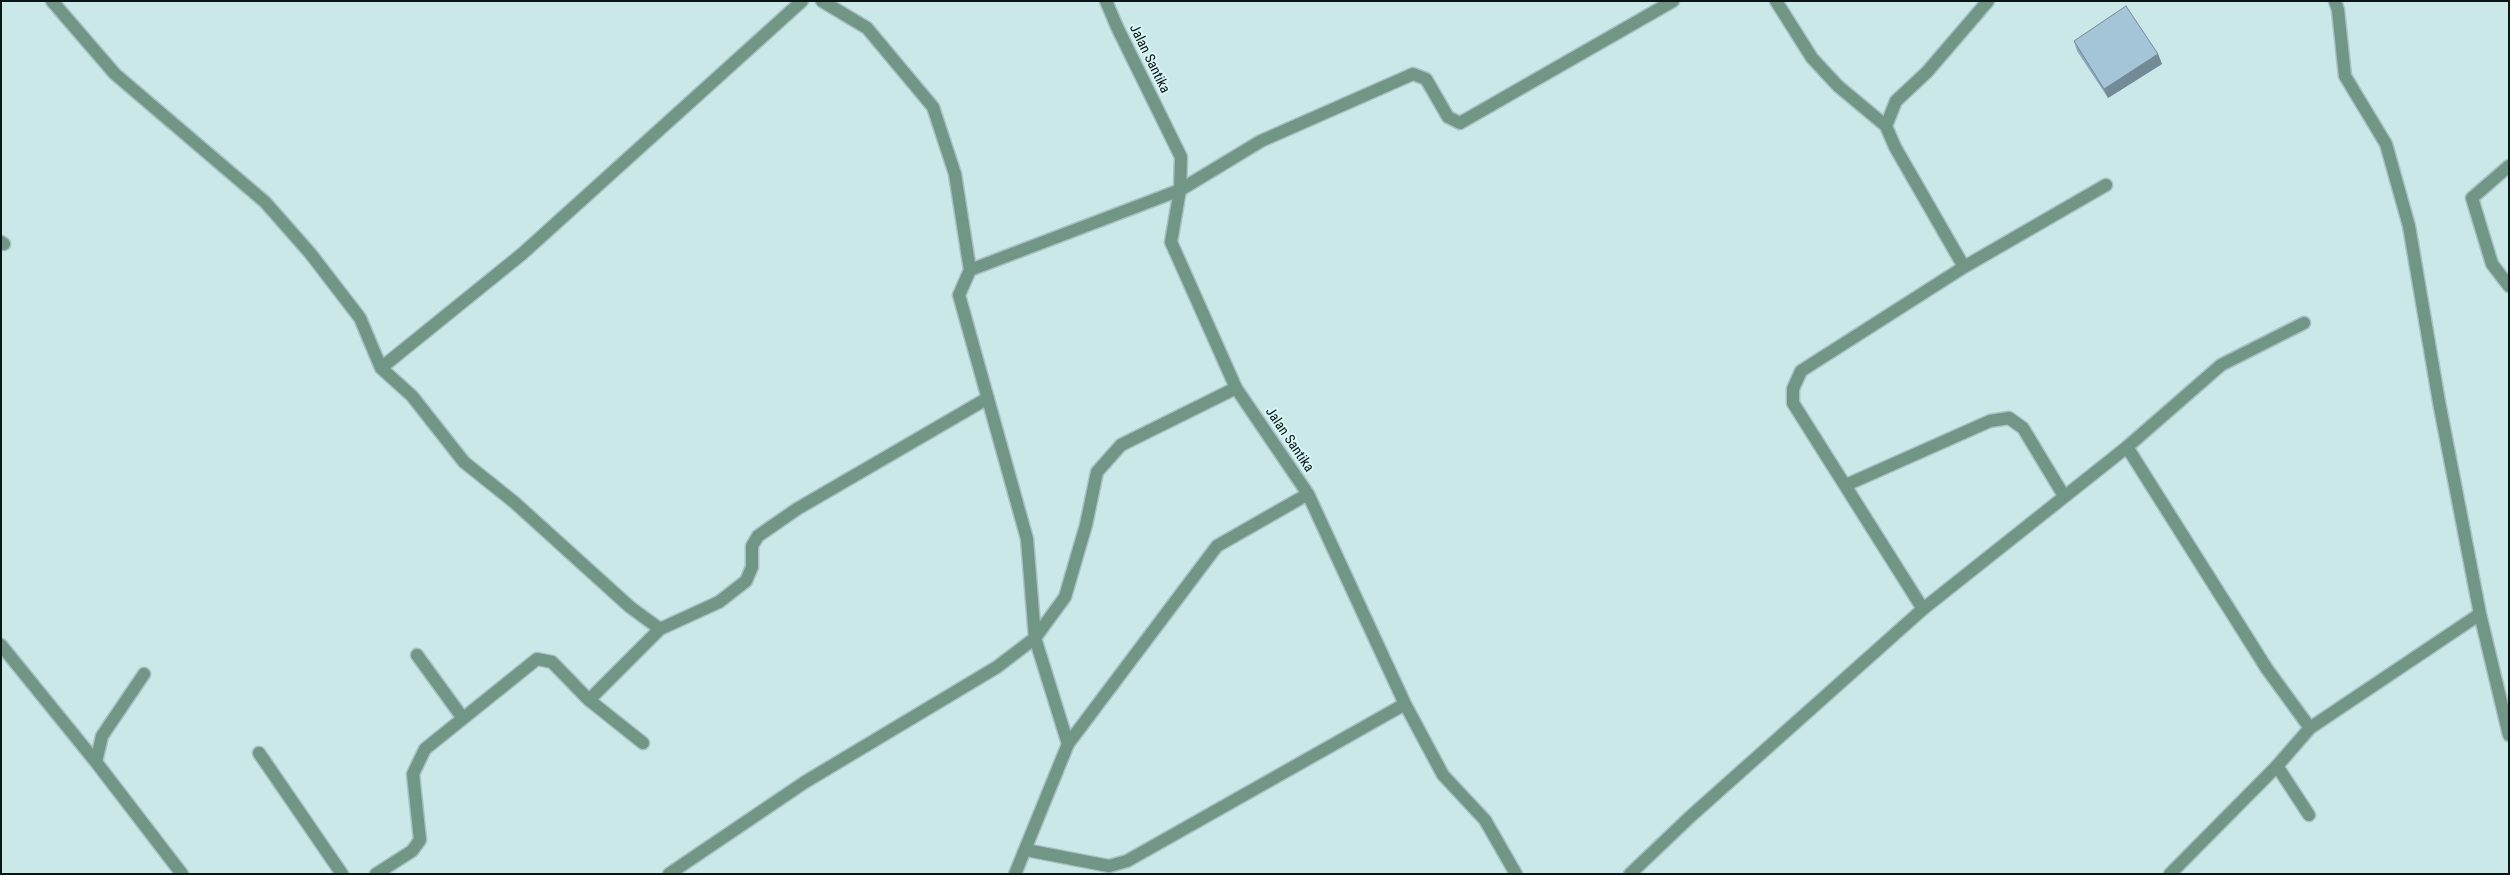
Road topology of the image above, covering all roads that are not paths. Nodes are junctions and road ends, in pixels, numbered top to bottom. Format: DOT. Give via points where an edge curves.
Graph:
graph roads {
  1 [pos="52,1"];
  2 [pos="802,1"];
  3 [pos="822,1"];
  4 [pos="1106,1"];
  5 [pos="1674,1"];
  6 [pos="1776,1"];
  7 [pos="1988,1"];
  8 [pos="2335,1"];
  9 [pos="1886,126"];
  10 [pos="2509,166"];
  11 [pos="2106,185"];
  12 [pos="1180,190"];
  13 [pos="1964,267"];
  14 [pos="970,270"];
  15 [pos="2509,286"];
  16 [pos="2304,323"];
  17 [pos="381,368"];
  18 [pos="1236,388"];
  19 [pos="988,398"];
  20 [pos="2127,447"];
  21 [pos="1846,484"];
  22 [pos="1308,494"];
  23 [pos="2064,496"];
  24 [pos="1923,609"];
  25 [pos="2480,614"];
  26 [pos="660,629"];
  27 [pos="1035,638"];
  28 [pos="1,645"];
  29 [pos="417,654"];
  30 [pos="144,674"];
  31 [pos="590,700"];
  32 [pos="1405,704"];
  33 [pos="462,717"];
  34 [pos="2310,728"];
  35 [pos="2509,735"];
  36 [pos="643,743"];
  37 [pos="1068,744"];
  38 [pos="259,754"];
  39 [pos="96,762"];
  40 [pos="2277,766"];
  41 [pos="2309,815"];
  42 [pos="1026,850"];
  43 [pos="182,874"];
  44 [pos="342,874"];
  45 [pos="376,874"];
  46 [pos="669,874"];
  47 [pos="1015,874"];
  48 [pos="1516,874"];
  49 [pos="1630,874"];
  50 [pos="2170,874"];
  1 -- 17 [label="street" via="115,74 265,202 310,253 360,318"];
  2 -- 17 [label="street" via="522,254"];
  3 -- 14 [label="street" via="868,28 933,107 955,174"];
  4 -- 12 [label="street, Jalan Santika" via="1181,157"];
  5 -- 12 [label="street" via="1460,123 1448,117 1426,79 1413,74 1261,141"];
  6 -- 9 [label="street" via="1812,58 1838,86"];
  7 -- 9 [label="street" via="1927,72 1896,101"];
  8 -- 25 [label="street" via="2345,76 2386,144 2409,226"];
  9 -- 13 [label="street"];
  10 -- 15 [label="street" via="2472,198 2492,264"];
  11 -- 13 [label="street"];
  12 -- 14 [label="street"];
  12 -- 18 [label="street, Jalan Santika" via="1171,242"];
  13 -- 21 [label="street" via="1801,371 1793,389 1793,403"];
  14 -- 19 [label="street" via="959,295"];
  16 -- 20 [label="street" via="2221,365"];
  17 -- 26 [label="street" via="412,396 464,462 514,502 630,608"];
  18 -- 22 [label="street, Jalan Santika"];
  18 -- 27 [label="street" via="1121,445 1097,472 1086,525 1065,596"];
  19 -- 26 [label="street" via="797,508 758,536 752,546 752,568 746,581 719,602"];
  19 -- 27 [label="street" via="1027,539"];
  20 -- 23 [label="street"];
  20 -- 34 [label="street" via="2268,669"];
  21 -- 23 [label="street" via="1990,420 2009,418 2023,428"];
  21 -- 24 [label="street"];
  22 -- 32 [label="street, Jalan Santika"];
  22 -- 37 [label="street" via="1216,546"];
  23 -- 24 [label="street"];
  24 -- 49 [label="street"];
  25 -- 34 [label="street"];
  25 -- 35 [label="street"];
  26 -- 31 [label="street"];
  27 -- 37 [label="street"];
  27 -- 46 [label="street" via="997,667 805,782"];
  28 -- 39 [label="street"];
  29 -- 33 [label="street"];
  30 -- 39 [label="street" via="102,736"];
  31 -- 33 [label="street" via="552,662 537,659"];
  31 -- 36 [label="street"];
  32 -- 42 [label="street" via="1127,861 1109,866"];
  32 -- 48 [label="street, Jalan Santika" via="1443,775 1485,820"];
  33 -- 45 [label="street" via="425,749 413,774 420,840 412,851"];
  34 -- 40 [label="street"];
  37 -- 42 [label="street"];
  38 -- 44 [label="street"];
  39 -- 43 [label="street"];
  40 -- 41 [label="street"];
  40 -- 50 [label="street"];
  42 -- 47 [label="street"];
}
